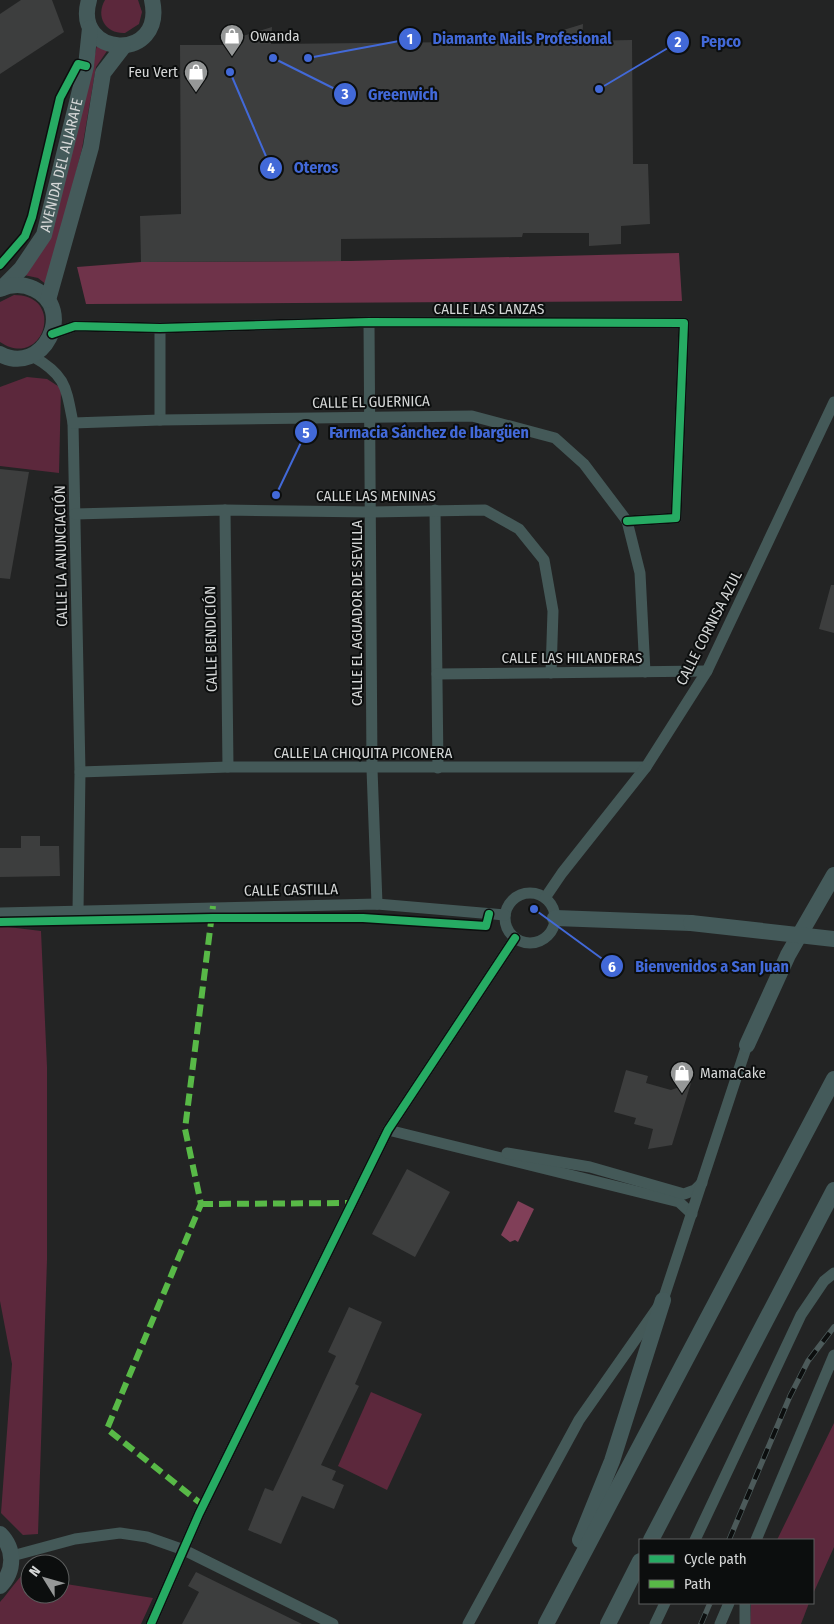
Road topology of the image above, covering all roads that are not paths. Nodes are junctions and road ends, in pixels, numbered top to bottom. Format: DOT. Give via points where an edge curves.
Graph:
graph roads {
  1 [pos="152,0"];
  2 [pos="87,3"];
  3 [pos="90,28"];
  4 [pos="123,46"];
  5 [pos="1,288"];
  6 [pos="48,300"];
  7 [pos="369,322"];
  8 [pos="160,328"];
  9 [pos="52,334"];
  10 [pos="0,354"];
  11 [pos="24,357"];
  12 [pos="0,369"];
  13 [pos="834,402"];
  14 [pos="371,416"];
  15 [pos="160,420"];
  16 [pos="73,423"];
  17 [pos="225,510"];
  18 [pos="435,510"];
  19 [pos="371,512"];
  20 [pos="76,514"];
  21 [pos="627,521"];
  22 [pos="645,672"];
  23 [pos="708,672"];
  24 [pos="551,673"];
  25 [pos="437,674"];
  26 [pos="646,766"];
  27 [pos="228,767"];
  28 [pos="438,768"];
  29 [pos="372,769"];
  30 [pos="80,772"];
  31 [pos="834,875"];
  32 [pos="545,898"];
  33 [pos="377,904"];
  34 [pos="78,910"];
  35 [pos="0,912"];
  36 [pos="505,915"];
  37 [pos="555,918"];
  38 [pos="515,938"];
  39 [pos="834,939"];
  40 [pos="748,1045"];
  41 [pos="834,1079"];
  42 [pos="388,1130"];
  43 [pos="478,1152"];
  44 [pos="703,1182"];
  45 [pos="834,1190"];
  46 [pos="692,1214"];
  47 [pos="834,1272"];
  48 [pos="663,1300"];
  49 [pos="834,1355"];
  50 [pos="0,1534"];
  51 [pos="652,1539"];
  52 [pos="694,1539"];
  53 [pos="756,1539"];
  54 [pos="184,1550"];
  55 [pos="12,1556"];
  56 [pos="639,1563"];
  57 [pos="0,1586"];
  58 [pos="665,1604"];
  59 [pos="729,1604"];
  60 [pos="745,1604"];
  61 [pos="546,1622"];
  62 [pos="151,1624"];
  63 [pos="333,1624"];
  64 [pos="468,1624"];
  65 [pos="608,1624"];
  66 [pos="655,1624"];
  67 [pos="720,1624"];
  68 [pos="745,1624"];
  1 -- 4 [label="main road" via="154,11 148,32 132,44"];
  2 -- 3 [label="main road, AVENIDA DEL ALJARAFE"];
  3 -- 4 [label="main road" via="104,42"];
  3 -- 5 [label="main road, AVENIDA DEL ALJARAFE" via="86,66 44,234 21,269"];
  4 -- 6 [label="main road, AVENIDA DEL ALJARAFE" via="103,73 92,148"];
  5 -- 6 [label="main road" via="14,284 27,286"];
  6 -- 9 [label="main road" via="54,317"];
  7 -- 8 [label="street, CALLE LAS LANZAS"];
  7 -- 14 [label="street, CALLE EL AGUADOR DE SEVILLA"];
  7 -- 21 [label="street, CALLE LAS LANZAS" via="684,323 676,518"];
  8 -- 9 [label="street, CALLE LAS LANZAS" via="75,326"];
  8 -- 15 [label="street"];
  9 -- 11 [label="main road" via="47,344"];
  10 -- 11 [label="main road"];
  11 -- 12 [label="main road"];
  11 -- 16 [label="street, CALLE LA ANUNCIACIÓN" via="50,366 66,387"];
  13 -- 23 [label="street, CALLE CORNISA AZUL"];
  14 -- 15 [label="street, CALLE EL GUERNICA"];
  14 -- 19 [label="street, CALLE EL AGUADOR DE SEVILLA"];
  14 -- 21 [label="street, CALLE EL GUERNICA" via="472,416 555,438 584,464"];
  15 -- 16 [label="street, CALLE EL GUERNICA"];
  16 -- 20 [label="street, CALLE LA ANUNCIACIÓN"];
  17 -- 19 [label="street, CALLE LAS MENINAS"];
  17 -- 20 [label="street, CALLE LAS MENINAS"];
  17 -- 27 [label="street, CALLE BENDICIÓN"];
  18 -- 19 [label="street, CALLE LAS MENINAS"];
  18 -- 24 [label="street, CALLE LAS MENINAS" via="485,510 519,529 544,560 554,611"];
  18 -- 25 [label="street"];
  19 -- 29 [label="street, CALLE EL AGUADOR DE SEVILLA"];
  20 -- 30 [label="street, CALLE LA ANUNCIACIÓN"];
  21 -- 22 [label="street" via="640,572"];
  22 -- 23 [label="street, CALLE LAS HILANDERAS"];
  22 -- 24 [label="street, CALLE LAS HILANDERAS"];
  23 -- 26 [label="street, CALLE CORNISA AZUL"];
  24 -- 25 [label="street, CALLE LAS HILANDERAS"];
  25 -- 28 [label="street"];
  26 -- 28 [label="street, CALLE LA CHIQUITA PICONERA"];
  26 -- 32 [label="street, CALLE CORNISA AZUL"];
  27 -- 29 [label="street, CALLE LA CHIQUITA PICONERA"];
  27 -- 30 [label="street, CALLE LA CHIQUITA PICONERA"];
  28 -- 29 [label="street, CALLE LA CHIQUITA PICONERA"];
  29 -- 33 [label="street, CALLE EL AGUADOR DE SEVILLA"];
  30 -- 34 [label="street, CALLE LA ANUNCIACIÓN"];
  31 -- 40 [label="main road" via="788,955"];
  32 -- 36 [label="street" via="538,894 522,894 510,903"];
  32 -- 37 [label="street" via="551,904"];
  33 -- 34 [label="street, CALLE CASTILLA"];
  33 -- 36 [label="street, CALLE CASTILLA"];
  34 -- 35 [label="street, CALLE CASTILLA"];
  36 -- 38 [label="street" via="507,928"];
  37 -- 38 [label="street" via="550,933 538,942"];
  37 -- 39 [label="main road, bridge" via="690,922"];
  38 -- 42 [label="street"];
  40 -- 44 [label="street"];
  41 -- 61 [label="main road"];
  42 -- 43 [label="street"];
  42 -- 54 [label="street"];
  43 -- 44 [label="street" via="510,1153 590,1167 684,1194"];
  43 -- 46 [label="street" via="679,1202"];
  44 -- 46 [label="street"];
  45 -- 51 [label="main road"];
  46 -- 48 [label="street"];
  47 -- 52 [label="street" via="801,1315"];
  48 -- 61 [label="main road" via="612,1461"];
  48 -- 64 [label="street" via="579,1420"];
  49 -- 53 [label="street"];
  50 -- 55 [label="main road"];
  54 -- 55 [label="street" via="147,1537 120,1533 75,1539"];
  54 -- 62 [label="street"];
  54 -- 63 [label="street"];
  55 -- 57 [label="main road" via="8,1576"];
  56 -- 65 [label="main road"];
  58 -- 66 [label="street"];
  59 -- 67 [label="street"];
  60 -- 68 [label="street"];
}
